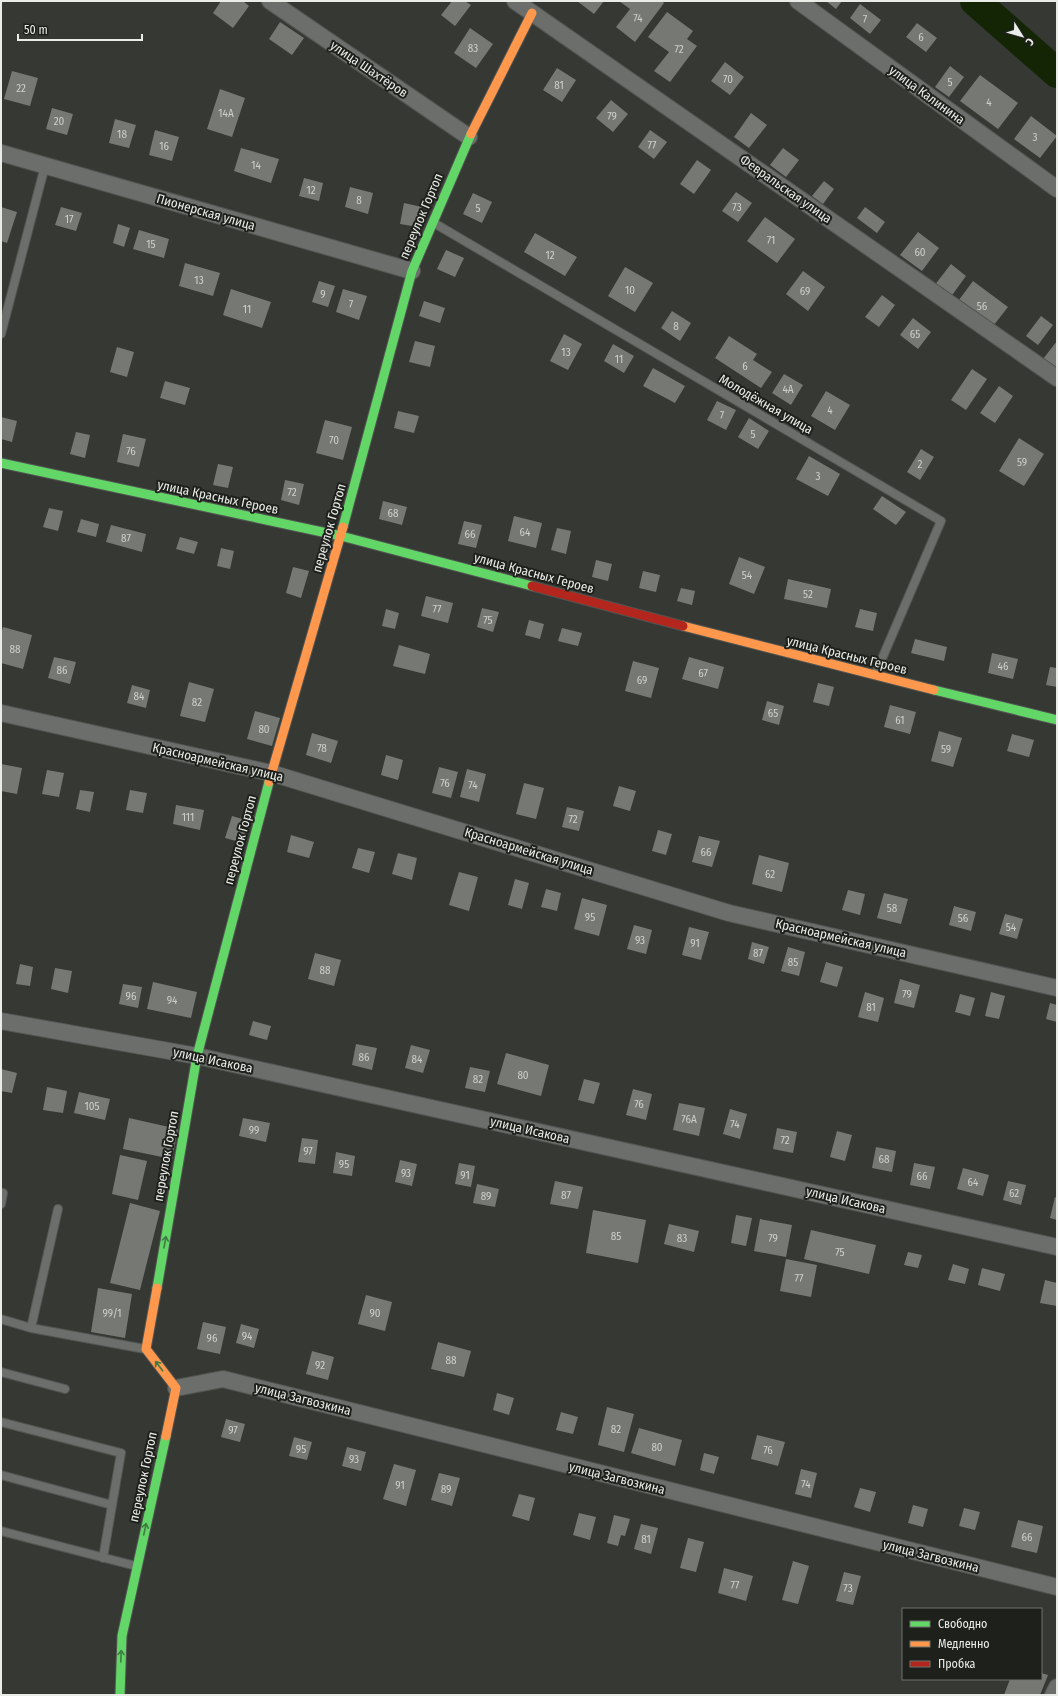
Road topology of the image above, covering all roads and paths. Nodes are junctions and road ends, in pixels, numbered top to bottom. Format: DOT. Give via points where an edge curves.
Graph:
graph roads {
  1 [pos="270,1"];
  2 [pos="515,1"];
  3 [pos="798,1"];
  4 [pos="532,13"];
  5 [pos="469,137"];
  6 [pos="1,153"];
  7 [pos="45,166"];
  8 [pos="1057,189"];
  9 [pos="433,223"];
  10 [pos="412,271"];
  11 [pos="1,334"];
  12 [pos="1057,378"];
  13 [pos="1,463"];
  14 [pos="340,536"];
  15 [pos="875,676"];
  16 [pos="1,713"];
  17 [pos="1057,720"];
  18 [pos="271,773"];
  19 [pos="1057,988"];
  20 [pos="1,1020"];
  21 [pos="197,1056"];
  22 [pos="3,1193"];
  23 [pos="1,1204"];
  24 [pos="58,1210"];
  25 [pos="1057,1247"];
  26 [pos="1,1319"];
  27 [pos="30,1328"];
  28 [pos="146,1349"];
  29 [pos="1,1372"];
  30 [pos="176,1388"];
  31 [pos="65,1389"];
  32 [pos="1,1422"];
  33 [pos="1,1475"];
  34 [pos="112,1505"];
  35 [pos="1,1531"];
  36 [pos="103,1558"];
  37 [pos="137,1567"];
  38 [pos="1057,1587"];
  39 [pos="1057,1687"];
  40 [pos="120,1695"];
  41 [pos="1054,1695"];
  1 -- 5 [label="street, улица Шахтёров"];
  2 -- 4 [label="street, Февральская улица"];
  3 -- 8 [label="street, улица Калинина"];
  4 -- 5 [label="street, переулок Гортоп"];
  4 -- 12 [label="street, Февральская улица"];
  5 -- 9 [label="street, переулок Гортоп"];
  6 -- 7 [label="street, Пионерская улица"];
  7 -- 10 [label="street, Пионерская улица"];
  7 -- 11 [label="lane"];
  9 -- 10 [label="street, переулок Гортоп"];
  9 -- 15 [label="lane, Молодёжная улица" via="941,521"];
  10 -- 14 [label="street, переулок Гортоп"];
  13 -- 14 [label="street, улица Красных Героев"];
  14 -- 15 [label="street, улица Красных Героев"];
  14 -- 18 [label="street, переулок Гортоп"];
  15 -- 17 [label="street, улица Красных Героев"];
  16 -- 18 [label="street, Красноармейская улица"];
  18 -- 19 [label="street, Красноармейская улица" via="729,912"];
  18 -- 21 [label="street, переулок Гортоп"];
  20 -- 21 [label="street, улица Исакова"];
  21 -- 25 [label="street, улица Исакова"];
  28 -- 21 [label="street, переулок Гортоп, one-way"];
  22 -- 23 [label="lane"];
  24 -- 27 [label="lane"];
  26 -- 27 [label="lane"];
  27 -- 28 [label="lane"];
  30 -- 28 [label="street, one-way"];
  29 -- 31 [label="lane"];
  37 -- 30 [label="street, переулок Гортоп, one-way"];
  30 -- 38 [label="street, улица Загвозкина" via="223,1379"];
  32 -- 34 [label="lane" via="121,1453"];
  33 -- 34 [label="lane"];
  34 -- 36 [label="lane"];
  35 -- 36 [label="lane"];
  36 -- 37 [label="lane"];
  40 -- 37 [label="street, переулок Гортоп, one-way" via="122,1636"];
  39 -- 41 [label="street"];
}
